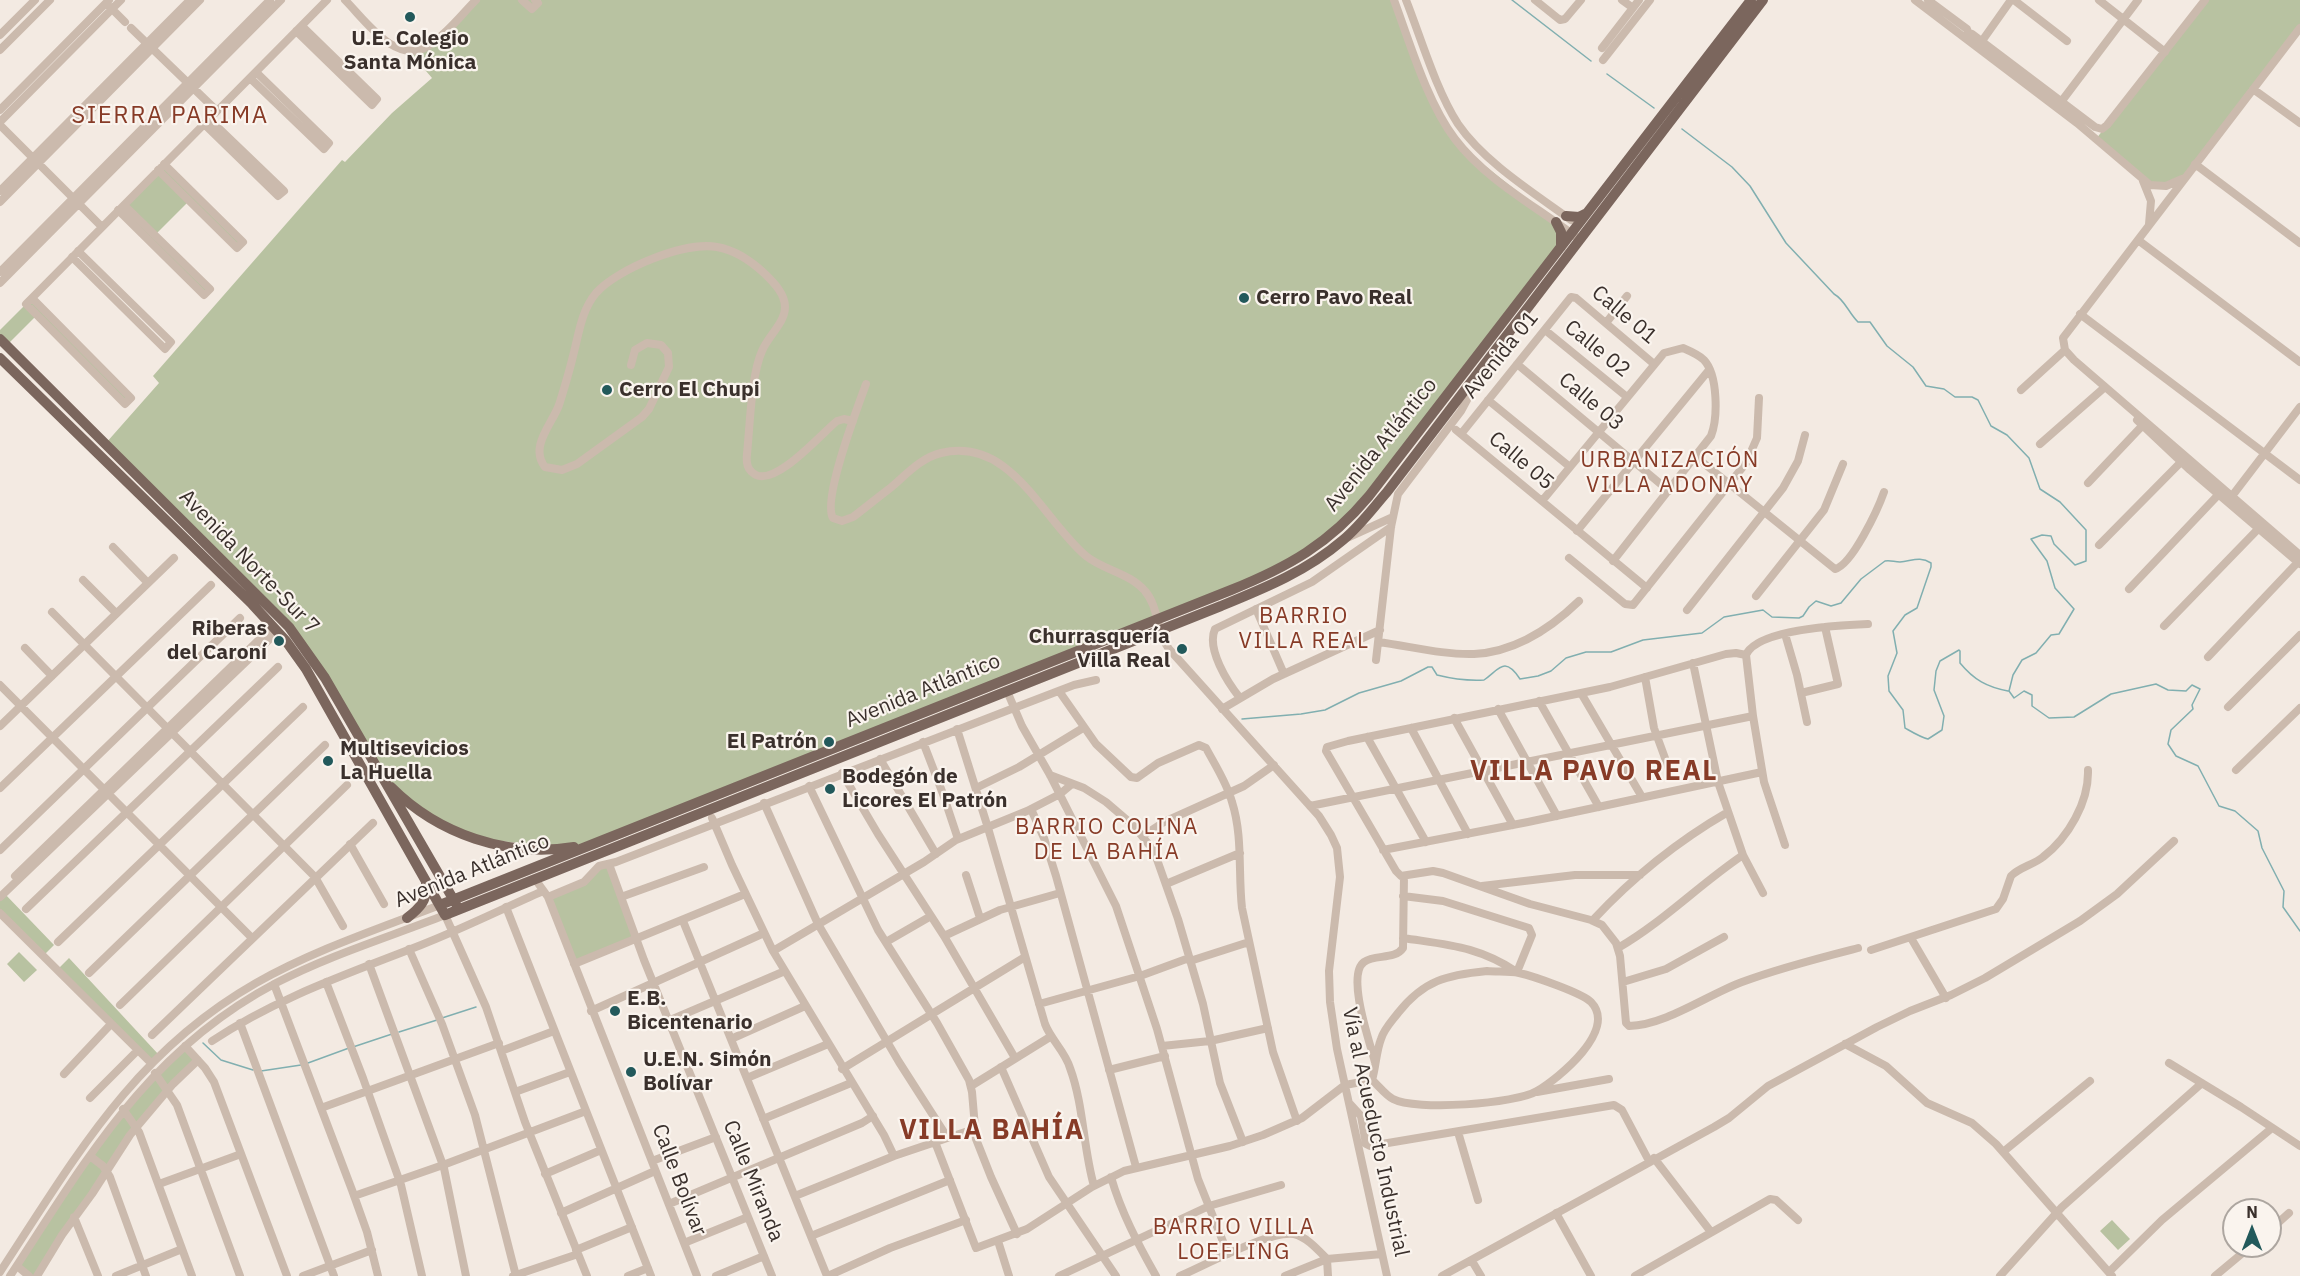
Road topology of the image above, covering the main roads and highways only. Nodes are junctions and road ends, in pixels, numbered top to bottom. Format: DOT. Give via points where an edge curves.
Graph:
graph roads {
  1 [pos="1751,0"];
  2 [pos="1764,0"];
  3 [pos="1587,213"];
  4 [pos="1579,232"];
  5 [pos="1561,247"];
  6 [pos="0,339"];
  7 [pos="0,358"];
  8 [pos="1158,625"];
  9 [pos="381,777"];
  10 [pos="597,842"];
  11 [pos="426,880"];
  12 [pos="453,900"];
  13 [pos="442,910"];
  14 [pos="458,910"];
  15 [pos="407,918"];
  1 -- 3 [label="main road, Avenida Atlántico"];
  2 -- 4 [label="main road, Avenida Atlántico"];
  3 -- 4 [label="main road, Avenida Atlántico"];
  3 -- 5 [label="main road" via="1561,219"];
  4 -- 5 [label="main road, Avenida Atlántico"];
  4 -- 8 [label="main road, Avenida Atlántico" via="1470,383 1368,515 1343,540 1282,580"];
  5 -- 8 [label="main road, Avenida Atlántico" via="1342,527 1299,559"];
  6 -- 9 [label="main road, Avenida Norte-Sur 7" via="289,627 325,678"];
  7 -- 11 [label="main road, Avenida Norte-Sur 7" via="276,629 306,669"];
  8 -- 10 [label="main road, Avenida Atlántico"];
  8 -- 14 [label="main road, Avenida Atlántico" via="1007,691"];
  9 -- 10 [label="main road" via="419,812 455,832 488,843 552,850"];
  9 -- 12 [label="main road, Avenida Norte-Sur 7"];
  10 -- 12 [label="main road, Avenida Atlántico"];
  11 -- 13 [label="main road, Avenida Norte-Sur 7"];
  11 -- 15 [label="main road" via="423,903"];
  12 -- 13 [label="main road, Avenida Atlántico"];
  12 -- 14 [label="main road, Avenida Norte-Sur 7"];
  13 -- 14 [label="main road, Avenida Atlántico"];
}
